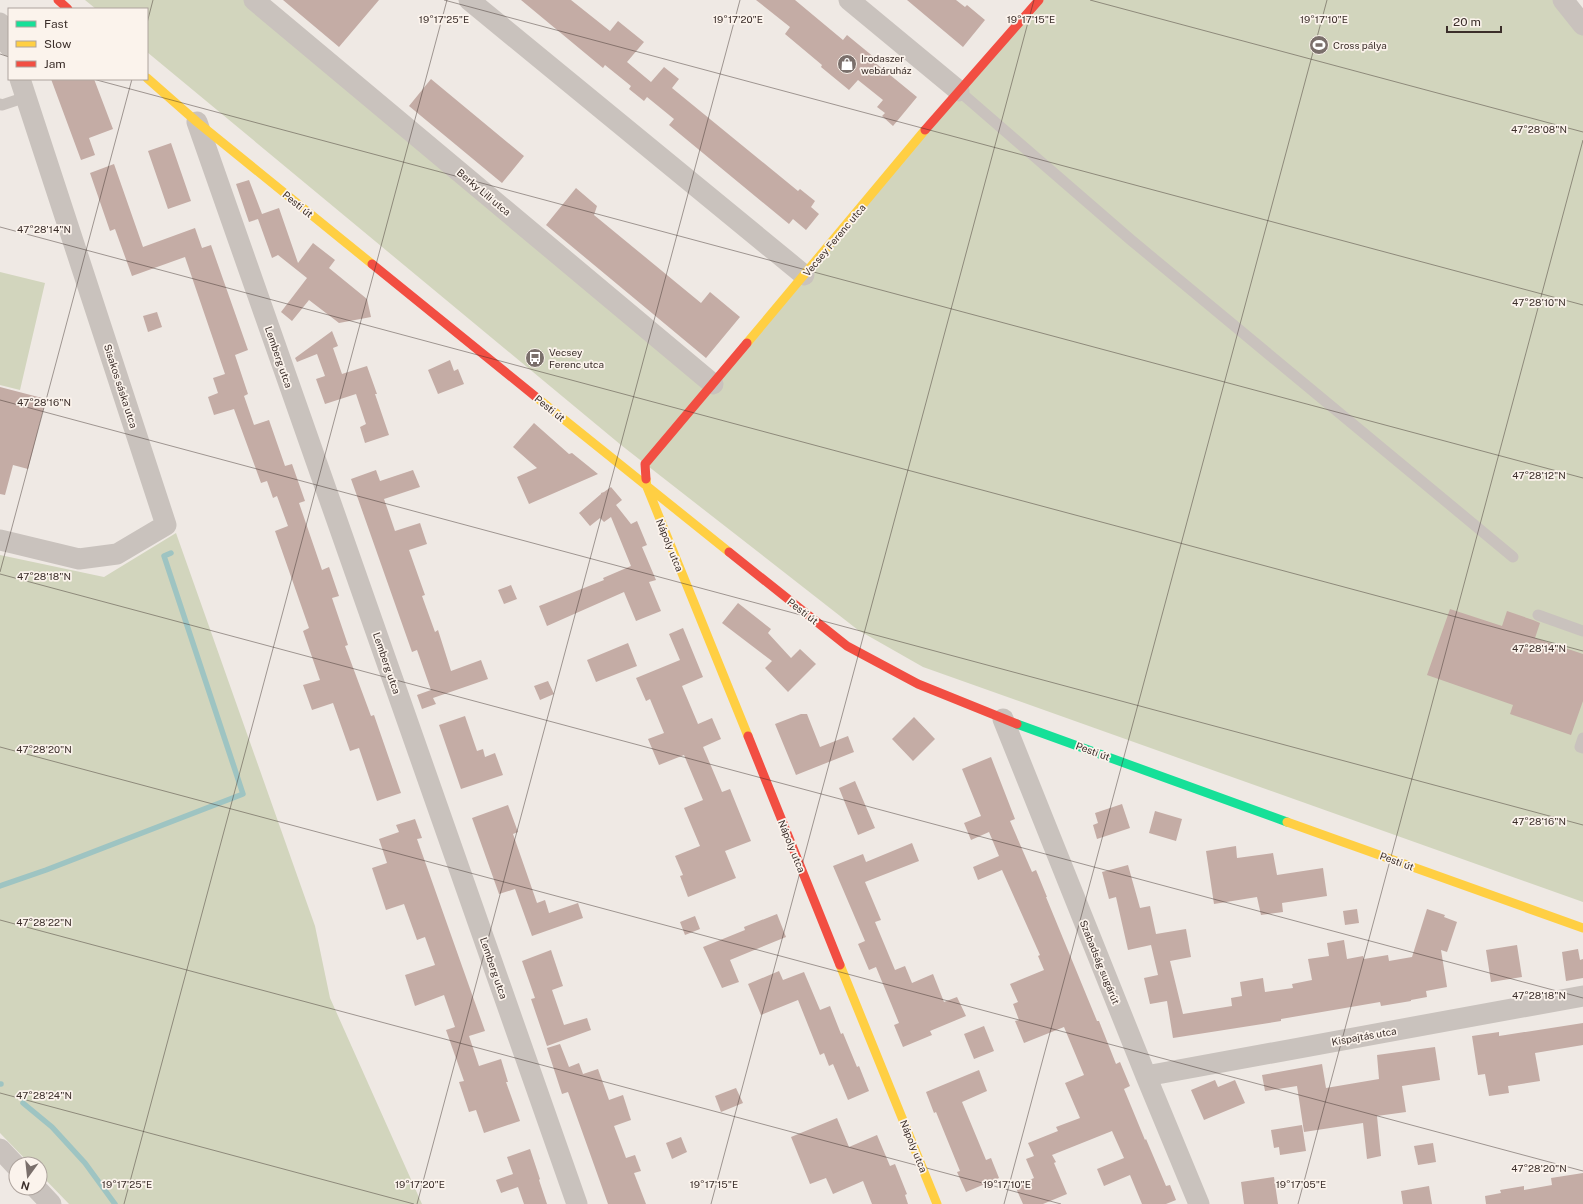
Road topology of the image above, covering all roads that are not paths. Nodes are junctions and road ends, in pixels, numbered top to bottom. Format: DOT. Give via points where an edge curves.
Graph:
graph roads {
  1 [pos="58,0"];
  2 [pos="254,0"];
  3 [pos="469,0"];
  4 [pos="849,0"];
  5 [pos="1039,0"];
  6 [pos="1563,0"];
  7 [pos="67,8"];
  8 [pos="1582,22"];
  9 [pos="0,23"];
  10 [pos="8,43"];
  11 [pos="148,79"];
  12 [pos="23,88"];
  13 [pos="959,91"];
  14 [pos="0,104"];
  15 [pos="197,122"];
  16 [pos="804,275"];
  17 [pos="713,384"];
  18 [pos="647,487"];
  19 [pos="0,540"];
  20 [pos="1513,557"];
  21 [pos="1538,615"];
  22 [pos="1583,631"];
  23 [pos="1003,719"];
  24 [pos="1583,738"];
  25 [pos="1583,748"];
  26 [pos="1583,928"];
  27 [pos="1583,996"];
  28 [pos="1146,1076"];
  29 [pos="0,1149"];
  30 [pos="8,1158"];
  31 [pos="44,1196"];
  32 [pos="51,1204"];
  33 [pos="577,1204"];
  34 [pos="937,1204"];
  35 [pos="1199,1204"];
  1 -- 7 [label="main road"];
  2 -- 17 [label="street, Berky Lili utca"];
  3 -- 16 [label="street"];
  4 -- 13 [label="street"];
  5 -- 13 [label="main road, Vecsey Ferenc utca"];
  6 -- 8 [label="street"];
  9 -- 10 [label="street"];
  11 -- 15 [label="main road, Pesti út"];
  12 -- 14 [label="lane"];
  12 -- 19 [label="street, Sisakos sáska utca" via="166,525 117,554 79,559"];
  13 -- 16 [label="main road, Vecsey Ferenc utca"];
  13 -- 20 [label="lane" via="1131,240"];
  15 -- 18 [label="main road, Pesti út"];
  15 -- 33 [label="street, Lemberg utca"];
  16 -- 17 [label="main road, Vecsey Ferenc utca"];
  17 -- 18 [label="main road, Vecsey Ferenc utca" via="645,464"];
  18 -- 23 [label="main road, Pesti út" via="847,646 918,684"];
  18 -- 34 [label="main road, Nápoly utca"];
  21 -- 22 [label="lane"];
  23 -- 26 [label="main road, Pesti út"];
  23 -- 28 [label="street, Szabadság sugárút"];
  24 -- 25 [label="lane" via="1580,747"];
  27 -- 28 [label="street, Kispajtás utca"];
  28 -- 35 [label="street, Szabadság sugárút"];
  29 -- 30 [label="street"];
  31 -- 32 [label="street"];
}
